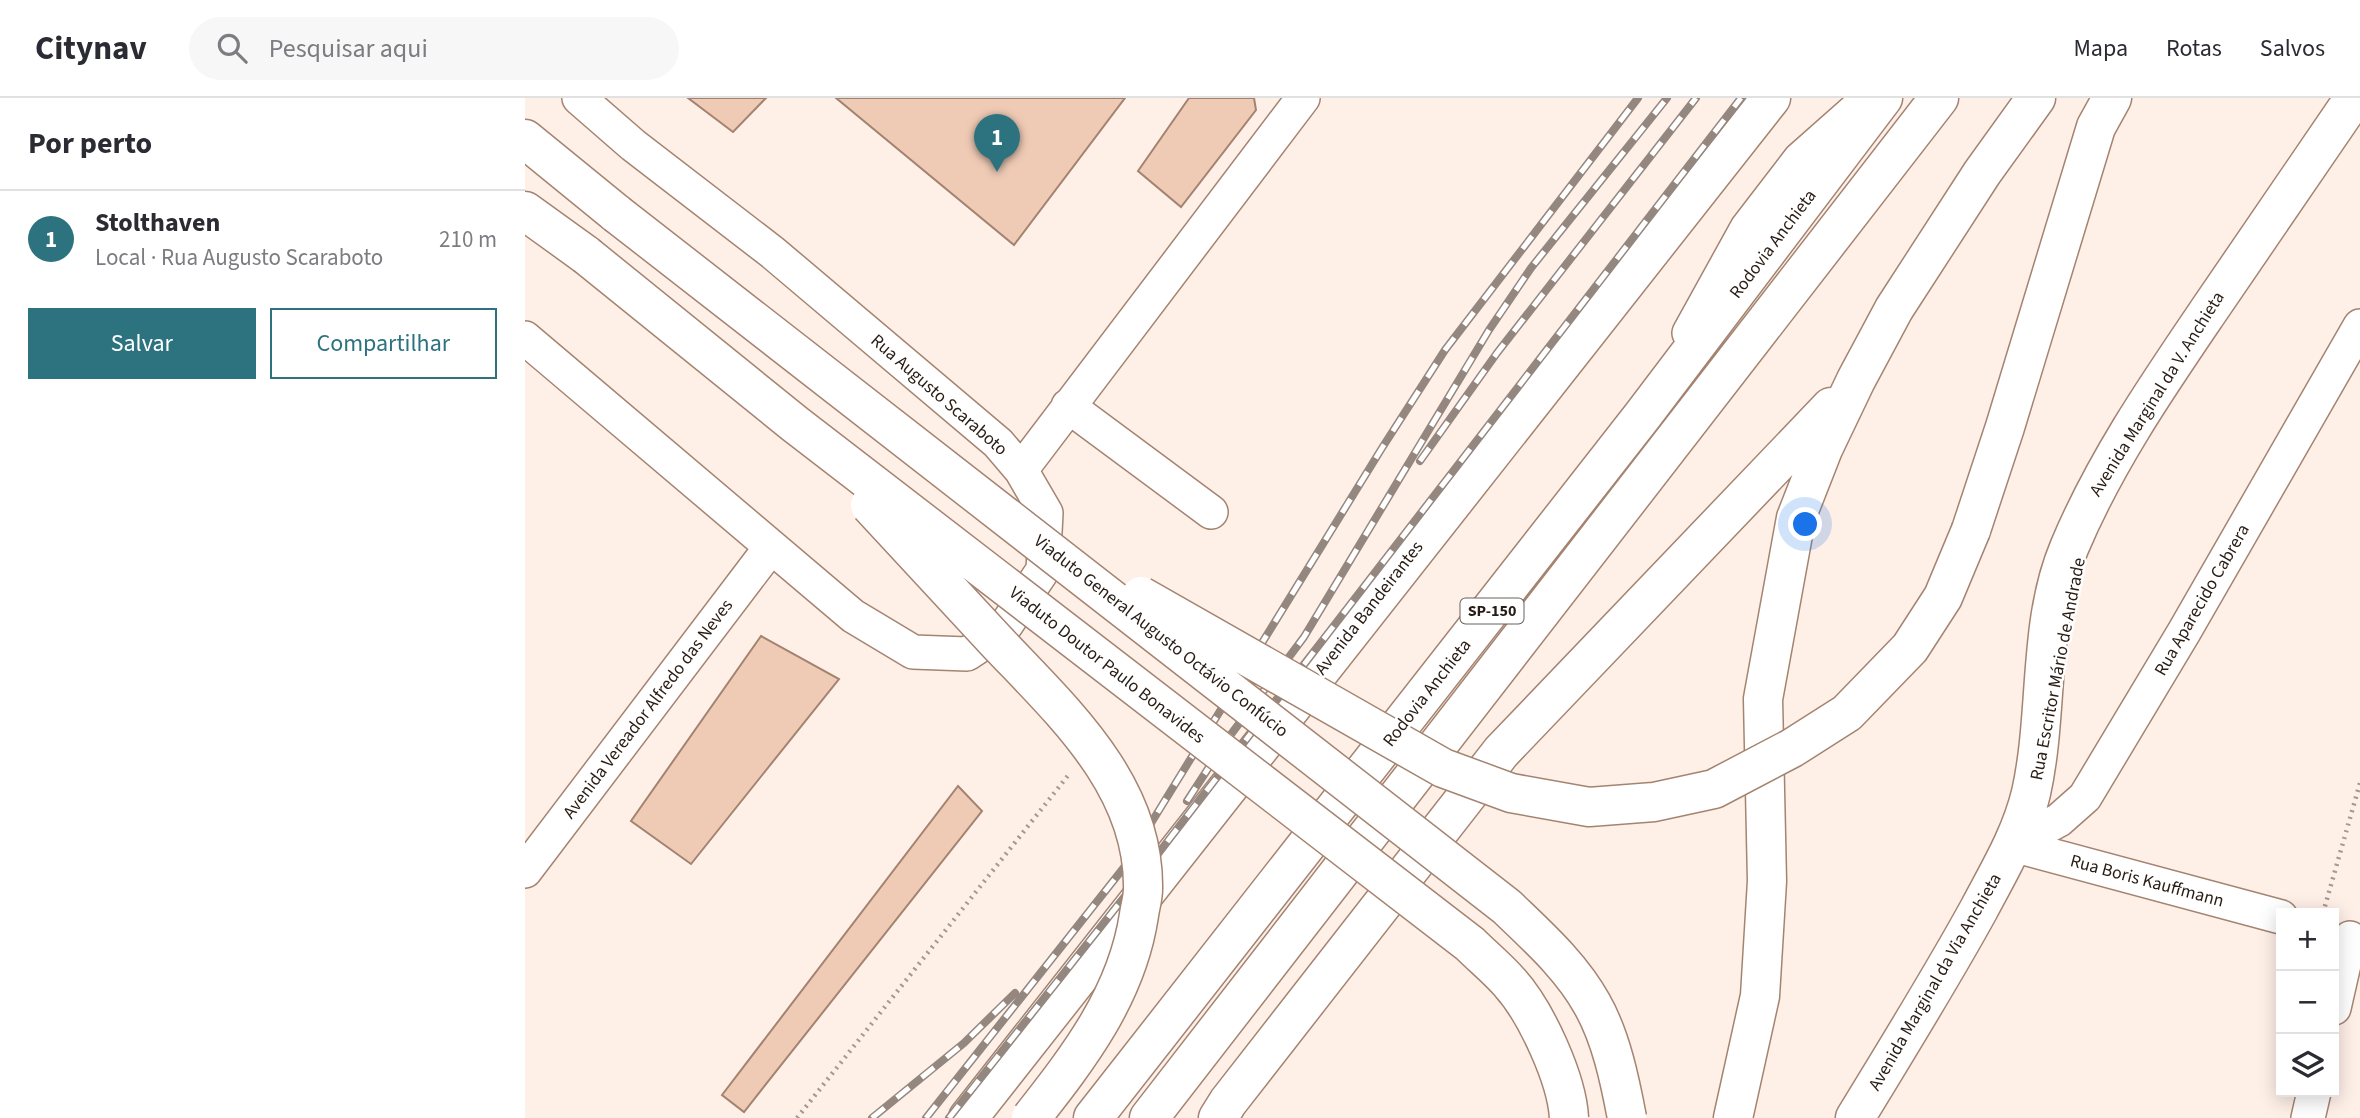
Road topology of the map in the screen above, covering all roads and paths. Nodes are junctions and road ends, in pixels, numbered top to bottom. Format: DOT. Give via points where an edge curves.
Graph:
graph roads {
  1 [pos="579,98"];
  2 [pos="1303,98"];
  3 [pos="1771,98"];
  4 [pos="1869,98"];
  5 [pos="1883,98"];
  6 [pos="1939,98"];
  7 [pos="2036,98"];
  8 [pos="2112,98"];
  9 [pos="2354,98"];
  10 [pos="525,139"];
  11 [pos="525,211"];
  12 [pos="2360,326"];
  13 [pos="525,338"];
  14 [pos="1856,380"];
  15 [pos="1068,406"];
  16 [pos="1643,415"];
  17 [pos="795,424"];
  18 [pos="1021,470"];
  19 [pos="1211,512"];
  20 [pos="1029,533"];
  21 [pos="771,547"];
  22 [pos="1072,770"];
  23 [pos="2360,783"];
  24 [pos="2013,845"];
  25 [pos="525,871"];
  26 [pos="2324,908"];
  27 [pos="2276,916"];
  28 [pos="2348,937"];
  29 [pos="2339,982"];
  30 [pos="2313,1097"];
  31 [pos="797,1118"];
  32 [pos="968,1118"];
  33 [pos="1031,1118"];
  34 [pos="1093,1118"];
  35 [pos="1149,1118"];
  36 [pos="1218,1118"];
  37 [pos="1569,1118"];
  38 [pos="1627,1118"];
  39 [pos="1733,1118"];
  40 [pos="1855,1118"];
  41 [pos="2308,1118"];
  1 -- 18 [label="street, Rua Augusto Scaraboto" via="793,269 999,443"];
  2 -- 15 [label="street"];
  3 -- 32 [label="main road, Avenida Bandeirantes"];
  4 -- 16 [label="street" via="1800,159 1747,228"];
  5 -- 16 [label="main road, Rodovia Anchieta / SP-150"];
  6 -- 35 [label="main road, SP-150"];
  7 -- 14 [label="main road" via="1894,309"];
  8 -- 20 [label="main road, bridge" via="2096,127 2005,427 1943,597 1910,648 1847,713 1714,789 1654,802 1589,807 1511,793 1443,768"];
  9 -- 24 [label="main road, Avenida Marginal da V. Anchieta" via="2137,419 2086,508 2056,594 2041,739 2030,796"];
  10 -- 20 [label="main road, Viaduto General Augusto Octávio Confúcio, bridge"];
  11 -- 17 [label="main road, Viaduto Doutor Paulo Bonavides, bridge"];
  12 -- 24 [label="street, Rua Aparecido Cabrera" via="2085,797 2059,820"];
  13 -- 21 [label="street, Rua Augusto Scaraboto"];
  14 -- 36 [label="main road" via="1501,752"];
  14 -- 39 [label="main road" via="1796,518 1763,699 1767,881 1760,996"];
  15 -- 18 [label="street"];
  15 -- 19 [label="street"];
  16 -- 34 [label="main road, Rodovia Anchieta / SP-150"];
  17 -- 33 [label="main road, bridge" via="1081,732 1116,784 1136,834 1143,889 1123,978 1098,1027"];
  17 -- 37 [label="main road, Viaduto Doutor Paulo Bonavides, bridge" via="1470,944 1510,984 1533,1016 1555,1065"];
  18 -- 21 [label="street, Rua Augusto Scaraboto" via="1046,513 1043,570 1002,631 967,654 913,652 853,616"];
  20 -- 38 [label="main road, Viaduto General Augusto Octávio Confúcio, bridge" via="1507,907 1555,954 1593,1005 1618,1069"];
  21 -- 25 [label="street, Avenida Vereador Alfredo das Neves"];
  22 -- 31 [label="path"];
  23 -- 26 [label="path"];
  24 -- 27 [label="street, Rua Boris Kauffmann"];
  24 -- 40 [label="main road, Avenida Marginal da Via Anchieta" via="1948,965"];
  28 -- 29 [label="street"];
  30 -- 41 [label="street"];
}
